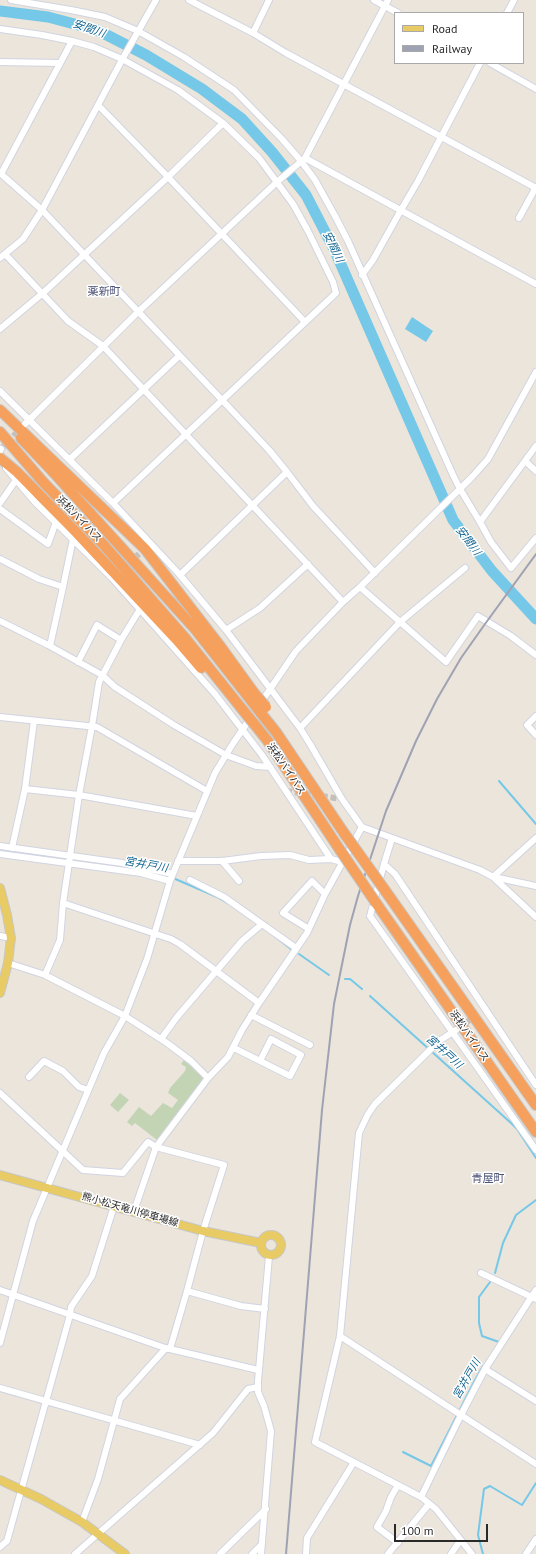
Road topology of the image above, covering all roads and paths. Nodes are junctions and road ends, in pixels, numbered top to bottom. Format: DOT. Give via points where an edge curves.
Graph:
graph roads {
  1 [pos="11,0"];
  2 [pos="156,0"];
  3 [pos="189,0"];
  4 [pos="269,0"];
  5 [pos="374,0"];
  6 [pos="514,0"];
  7 [pos="387,3"];
  8 [pos="397,12"];
  9 [pos="508,12"];
  10 [pos="0,30"];
  11 [pos="138,31"];
  12 [pos="253,33"];
  13 [pos="72,41"];
  14 [pos="122,58"];
  15 [pos="0,62"];
  16 [pos="60,64"];
  17 [pos="479,64"];
  18 [pos="492,64"];
  19 [pos="345,84"];
  20 [pos="536,89"];
  21 [pos="98,105"];
  22 [pos="223,123"];
  23 [pos="442,137"];
  24 [pos="302,160"];
  25 [pos="1,173"];
  26 [pos="168,177"];
  27 [pos="277,182"];
  28 [pos="536,187"];
  29 [pos="42,210"];
  30 [pos="401,210"];
  31 [pos="520,218"];
  32 [pos="221,234"];
  33 [pos="84,254"];
  34 [pos="3,256"];
  35 [pos="362,275"];
  36 [pos="536,284"];
  37 [pos="43,293"];
  38 [pos="138,312"];
  39 [pos="305,322"];
  40 [pos="0,329"];
  41 [pos="104,346"];
  42 [pos="179,356"];
  43 [pos="536,374"];
  44 [pos="144,389"];
  45 [pos="0,390"];
  46 [pos="222,400"];
  47 [pos="0,410"];
  48 [pos="0,416"];
  49 [pos="27,421"];
  50 [pos="0,432"];
  51 [pos="186,434"];
  52 [pos="536,446"];
  53 [pos="0,451"];
  54 [pos="70,459"];
  55 [pos="525,461"];
  56 [pos="536,471"];
  57 [pos="287,472"];
  58 [pos="16,480"];
  59 [pos="44,483"];
  60 [pos="459,490"];
  61 [pos="0,503"];
  62 [pos="113,503"];
  63 [pos="253,505"];
  64 [pos="0,509"];
  65 [pos="128,518"];
  66 [pos="56,522"];
  67 [pos="480,522"];
  68 [pos="536,538"];
  69 [pos="73,539"];
  70 [pos="142,552"];
  71 [pos="0,559"];
  72 [pos="308,564"];
  73 [pos="172,565"];
  74 [pos="464,568"];
  75 [pos="375,573"];
  76 [pos="180,575"];
  77 [pos="63,587"];
  78 [pos="360,587"];
  79 [pos="343,602"];
  80 [pos="140,609"];
  81 [pos="0,621"];
  82 [pos="400,622"];
  83 [pos="226,630"];
  84 [pos="121,640"];
  85 [pos="50,646"];
  86 [pos="535,651"];
  87 [pos="78,662"];
  88 [pos="102,675"];
  89 [pos="270,688"];
  90 [pos="252,696"];
  91 [pos="241,711"];
  92 [pos="536,716"];
  93 [pos="0,718"];
  94 [pos="34,721"];
  95 [pos="92,726"];
  96 [pos="250,727"];
  97 [pos="300,728"];
  98 [pos="536,735"];
  99 [pos="226,755"];
  100 [pos="270,767"];
  101 [pos="25,789"];
  102 [pos="207,791"];
  103 [pos="79,795"];
  104 [pos="197,816"];
  105 [pos="362,827"];
  106 [pos="392,838"];
  107 [pos="536,838"];
  108 [pos="0,846"];
  109 [pos="12,848"];
  110 [pos="0,854"];
  111 [pos="71,856"];
  112 [pos="331,859"];
  113 [pos="178,861"];
  114 [pos="222,861"];
  115 [pos="342,862"];
  116 [pos="70,864"];
  117 [pos="384,864"];
  118 [pos="172,877"];
  119 [pos="493,877"];
  120 [pos="190,880"];
  121 [pos="239,881"];
  122 [pos="536,886"];
  123 [pos="0,888"];
  124 [pos="325,894"];
  125 [pos="63,903"];
  126 [pos="536,917"];
  127 [pos="260,925"];
  128 [pos="309,929"];
  129 [pos="154,932"];
  130 [pos="0,936"];
  131 [pos="11,938"];
  132 [pos="296,948"];
  133 [pos="8,963"];
  134 [pos="216,972"];
  135 [pos="45,975"];
  136 [pos="0,993"];
  137 [pos="259,1003"];
  138 [pos="485,1009"];
  139 [pos="477,1014"];
  140 [pos="251,1015"];
  141 [pos="125,1016"];
  142 [pos="454,1031"];
  143 [pos="161,1039"];
  144 [pos="310,1045"];
  145 [pos="234,1048"];
  146 [pos="260,1061"];
  147 [pos="29,1077"];
  148 [pos="208,1078"];
  149 [pos="536,1085"];
  150 [pos="88,1090"];
  151 [pos="0,1093"];
  152 [pos="536,1105"];
  153 [pos="536,1132"];
  154 [pos="156,1147"];
  155 [pos="63,1150"];
  156 [pos="536,1150"];
  157 [pos="0,1175"];
  158 [pos="47,1187"];
  159 [pos="114,1206"];
  160 [pos="134,1211"];
  161 [pos="203,1231"];
  162 [pos="261,1243"];
  163 [pos="269,1256"];
  164 [pos="481,1273"];
  165 [pos="0,1290"];
  166 [pos="536,1290"];
  167 [pos="187,1291"];
  168 [pos="13,1295"];
  169 [pos="534,1298"];
  170 [pos="265,1309"];
  171 [pos="70,1315"];
  172 [pos="340,1336"];
  173 [pos="0,1343"];
  174 [pos="168,1349"];
  175 [pos="485,1369"];
  176 [pos="258,1370"];
  177 [pos="258,1387"];
  178 [pos="0,1388"];
  179 [pos="536,1401"];
  180 [pos="46,1402"];
  181 [pos="459,1414"];
  182 [pos="113,1421"];
  183 [pos="200,1445"];
  184 [pos="354,1462"];
  185 [pos="536,1464"];
  186 [pos="0,1480"];
  187 [pos="398,1485"];
  188 [pos="22,1490"];
  189 [pos="421,1497"];
  190 [pos="429,1504"];
  191 [pos="266,1509"];
  192 [pos="82,1522"];
  193 [pos="99,1534"];
  194 [pos="536,1538"];
  195 [pos="460,1541"];
  196 [pos="398,1543"];
  197 [pos="262,1544"];
  198 [pos="0,1547"];
  199 [pos="390,1552"];
  200 [pos="75,1554"];
  201 [pos="125,1554"];
  202 [pos="220,1554"];
  203 [pos="252,1554"];
  204 [pos="261,1554"];
  205 [pos="306,1554"];
  206 [pos="397,1554"];
  207 [pos="451,1554"];
  208 [pos="472,1554"];
  209 [pos="526,1554"];
  1 -- 11 [label="street" via="104,17"];
  2 -- 11 [label="street"];
  3 -- 12 [label="street"];
  4 -- 12 [label="street"];
  5 -- 7 [label="street"];
  6 -- 9 [label="street"];
  7 -- 8 [label="street"];
  7 -- 19 [label="street"];
  10 -- 13 [label="street"];
  11 -- 14 [label="street"];
  11 -- 24 [label="street" via="234,90"];
  12 -- 19 [label="street"];
  13 -- 14 [label="street"];
  13 -- 16 [label="street"];
  14 -- 21 [label="street"];
  14 -- 22 [label="street" via="178,90"];
  15 -- 16 [label="street"];
  16 -- 25 [label="street"];
  17 -- 23 [label="street"];
  18 -- 20 [label="street"];
  19 -- 23 [label="street"];
  19 -- 24 [label="street"];
  21 -- 26 [label="street"];
  21 -- 29 [label="street"];
  22 -- 26 [label="street"];
  22 -- 27 [label="street" via="258,158"];
  23 -- 28 [label="street"];
  23 -- 30 [label="street"];
  24 -- 27 [label="street"];
  24 -- 30 [label="street"];
  24 -- 35 [label="street" via="326,198"];
  25 -- 29 [label="street"];
  26 -- 32 [label="street"];
  26 -- 33 [label="street"];
  27 -- 32 [label="street"];
  27 -- 39 [label="street" via="308,231 336,293"];
  28 -- 31 [label="street"];
  29 -- 33 [label="street"];
  29 -- 34 [label="street" via="23,239"];
  30 -- 35 [label="street"];
  30 -- 36 [label="street"];
  32 -- 38 [label="street"];
  32 -- 39 [label="street"];
  33 -- 37 [label="street"];
  33 -- 38 [label="street"];
  34 -- 37 [label="street"];
  35 -- 60 [label="street"];
  37 -- 40 [label="street"];
  37 -- 41 [label="street" via="68,321"];
  38 -- 41 [label="street"];
  38 -- 42 [label="street"];
  39 -- 46 [label="street"];
  41 -- 44 [label="street"];
  41 -- 49 [label="street"];
  42 -- 44 [label="street"];
  42 -- 46 [label="street"];
  43 -- 60 [label="street" via="488,459"];
  44 -- 51 [label="street"];
  44 -- 54 [label="street"];
  45 -- 49 [label="street"];
  46 -- 51 [label="street"];
  46 -- 57 [label="street"];
  47 -- 70 [label="highway" via="127,531"];
  48 -- 90 [label="highway, 浜松バイパス" via="196,629"];
  49 -- 54 [label="street"];
  50 -- 59 [label="highway, 浜松バイパス"];
  51 -- 62 [label="street"];
  51 -- 63 [label="street"];
  52 -- 55 [label="street"];
  53 -- 58 [label="street"];
  53 -- 59 [label="highway"];
  53 -- 91 [label="highway" via="16,472 76,532"];
  54 -- 62 [label="street"];
  55 -- 56 [label="street"];
  55 -- 67 [label="street"];
  57 -- 63 [label="street"];
  57 -- 75 [label="street" via="313,506"];
  58 -- 61 [label="street"];
  58 -- 66 [label="street"];
  59 -- 91 [label="highway, 浜松バイパス" via="102,543 186,639"];
  60 -- 67 [label="street"];
  60 -- 75 [label="street"];
  62 -- 65 [label="street"];
  63 -- 72 [label="street"];
  63 -- 76 [label="street"];
  64 -- 66 [label="street" via="48,544"];
  65 -- 70 [label="street" via="145,543"];
  65 -- 73 [label="street"];
  66 -- 69 [label="street"];
  67 -- 68 [label="street" via="491,542 511,568"];
  69 -- 77 [label="street"];
  69 -- 80 [label="street" via="113,577"];
  70 -- 73 [label="street" via="150,551"];
  70 -- 90 [label="highway" via="220,646"];
  71 -- 77 [label="street" via="38,579"];
  72 -- 79 [label="street"];
  72 -- 83 [label="street" via="260,608"];
  73 -- 76 [label="street"];
  74 -- 82 [label="street"];
  75 -- 78 [label="street"];
  76 -- 83 [label="street"];
  77 -- 85 [label="street"];
  78 -- 79 [label="street"];
  78 -- 82 [label="street"];
  79 -- 89 [label="street" via="296,651"];
  80 -- 84 [label="street"];
  80 -- 96 [label="street" via="215,694"];
  81 -- 85 [label="street"];
  82 -- 86 [label="street" via="446,662 478,616"];
  82 -- 97 [label="street"];
  83 -- 89 [label="street"];
  84 -- 87 [label="street" via="97,625"];
  84 -- 88 [label="street"];
  85 -- 87 [label="street"];
  87 -- 88 [label="street"];
  88 -- 95 [label="street" via="97,690"];
  88 -- 99 [label="street" via="115,687 161,717"];
  89 -- 96 [label="street"];
  89 -- 97 [label="street"];
  90 -- 152 [label="highway, 浜松バイパス, bridge" via="344,833"];
  91 -- 96 [label="highway, 浜松バイパス"];
  92 -- 98 [label="street" via="527,725"];
  93 -- 94 [label="street"];
  94 -- 95 [label="street"];
  94 -- 101 [label="street"];
  95 -- 102 [label="street"];
  95 -- 103 [label="street"];
  96 -- 99 [label="street"];
  96 -- 100 [label="street"];
  96 -- 153 [label="highway, 浜松バイパス, bridge" via="267,740 376,903"];
  97 -- 105 [label="street"];
  99 -- 100 [label="street" via="256,766"];
  99 -- 102 [label="street" via="214,773"];
  100 -- 112 [label="street"];
  101 -- 103 [label="street"];
  101 -- 109 [label="street"];
  102 -- 104 [label="street"];
  103 -- 104 [label="street"];
  103 -- 111 [label="street"];
  104 -- 113 [label="street"];
  105 -- 106 [label="street"];
  105 -- 115 [label="street"];
  106 -- 117 [label="street"];
  106 -- 119 [label="street" via="460,862"];
  107 -- 119 [label="street"];
  108 -- 109 [label="street"];
  109 -- 111 [label="street"];
  110 -- 116 [label="street"];
  111 -- 116 [label="street"];
  111 -- 118 [label="street" via="149,868"];
  112 -- 114 [label="street" via="309,860 290,855"];
  112 -- 115 [label="street"];
  113 -- 114 [label="street"];
  113 -- 118 [label="street"];
  114 -- 121 [label="street"];
  115 -- 124 [label="street"];
  116 -- 118 [label="street"];
  116 -- 125 [label="street"];
  117 -- 138 [label="street" via="395,874"];
  117 -- 142 [label="street" via="370,916"];
  118 -- 129 [label="street"];
  119 -- 122 [label="street"];
  119 -- 126 [label="street"];
  120 -- 127 [label="street" via="224,897"];
  123 -- 131 [label="main road"];
  124 -- 128 [label="street"];
  124 -- 128 [label="street" via="312,881 283,913"];
  125 -- 129 [label="street"];
  125 -- 135 [label="street" via="60,940"];
  127 -- 132 [label="street"];
  127 -- 134 [label="street" via="242,941"];
  128 -- 132 [label="street"];
  129 -- 134 [label="street" via="180,944"];
  129 -- 141 [label="street" via="147,959"];
  130 -- 131 [label="street"];
  131 -- 133 [label="main road"];
  132 -- 137 [label="street"];
  133 -- 135 [label="street"];
  133 -- 136 [label="main road"];
  134 -- 137 [label="street"];
  134 -- 143 [label="street"];
  135 -- 141 [label="street"];
  137 -- 140 [label="street"];
  138 -- 139 [label="street"];
  138 -- 149 [label="street"];
  140 -- 144 [label="street"];
  140 -- 145 [label="street"];
  141 -- 143 [label="street"];
  141 -- 150 [label="street" via="104,1053"];
  142 -- 156 [label="street"];
  142 -- 172 [label="street" via="428,1051 375,1104 359,1133"];
  143 -- 148 [label="street" via="191,1061"];
  145 -- 146 [label="street"];
  145 -- 148 [label="street"];
  146 -- 146 [label="street" via="290,1076 301,1055 271,1039"];
  147 -- 150 [label="street" via="44,1061 63,1071 79,1087"];
  148 -- 154 [label="street"];
  150 -- 155 [label="street"];
  151 -- 155 [label="street"];
  154 -- 155 [label="street" via="148,1142 123,1174 83,1170"];
  154 -- 160 [label="street"];
  154 -- 161 [label="street" via="224,1165"];
  155 -- 158 [label="street"];
  157 -- 158 [label="main road, 熊小松天竜川停車場線"];
  158 -- 159 [label="main road, 熊小松天竜川停車場線"];
  158 -- 168 [label="street" via="33,1221"];
  159 -- 160 [label="main road, 熊小松天竜川停車場線"];
  159 -- 171 [label="street" via="92,1276 70,1307"];
  160 -- 161 [label="main road, 熊小松天竜川停車場線"];
  161 -- 162 [label="main road, 熊小松天竜川停車場線"];
  161 -- 167 [label="street"];
  162 -- 163 [label="main road" via="262,1250"];
  162 -- 163 [label="main road" via="270,1235 281,1241 278,1253"];
  163 -- 170 [label="street"];
  164 -- 169 [label="street"];
  165 -- 168 [label="street"];
  166 -- 169 [label="street"];
  167 -- 170 [label="street" via="241,1306"];
  167 -- 174 [label="street"];
  168 -- 171 [label="street"];
  168 -- 173 [label="street"];
  169 -- 175 [label="street"];
  170 -- 176 [label="street"];
  171 -- 174 [label="street"];
  171 -- 180 [label="street"];
  172 -- 181 [label="street"];
  172 -- 184 [label="street" via="315,1442"];
  174 -- 176 [label="street"];
  174 -- 182 [label="street" via="120,1399"];
  175 -- 179 [label="street"];
  175 -- 181 [label="street"];
  176 -- 177 [label="street"];
  177 -- 183 [label="street" via="248,1389 214,1433"];
  177 -- 191 [label="street" via="271,1432"];
  178 -- 180 [label="street"];
  180 -- 182 [label="street"];
  180 -- 188 [label="street"];
  181 -- 185 [label="street"];
  181 -- 189 [label="street"];
  182 -- 183 [label="street"];
  182 -- 192 [label="street" via="98,1479"];
  183 -- 193 [label="street"];
  184 -- 187 [label="street"];
  184 -- 205 [label="street" via="307,1538"];
  186 -- 188 [label="main road"];
  187 -- 189 [label="street"];
  187 -- 196 [label="street" via="377,1527"];
  188 -- 192 [label="main road"];
  188 -- 198 [label="street" via="7,1541"];
  189 -- 190 [label="street"];
  190 -- 195 [label="street" via="436,1509"];
  190 -- 196 [label="street"];
  191 -- 197 [label="street"];
  191 -- 202 [label="street"];
  192 -- 193 [label="main road"];
  193 -- 200 [label="street"];
  193 -- 201 [label="main road"];
  194 -- 209 [label="street"];
  195 -- 207 [label="street"];
  195 -- 208 [label="street"];
  196 -- 199 [label="street"];
  197 -- 203 [label="street"];
  197 -- 204 [label="street"];
  199 -- 206 [label="street"];
}
